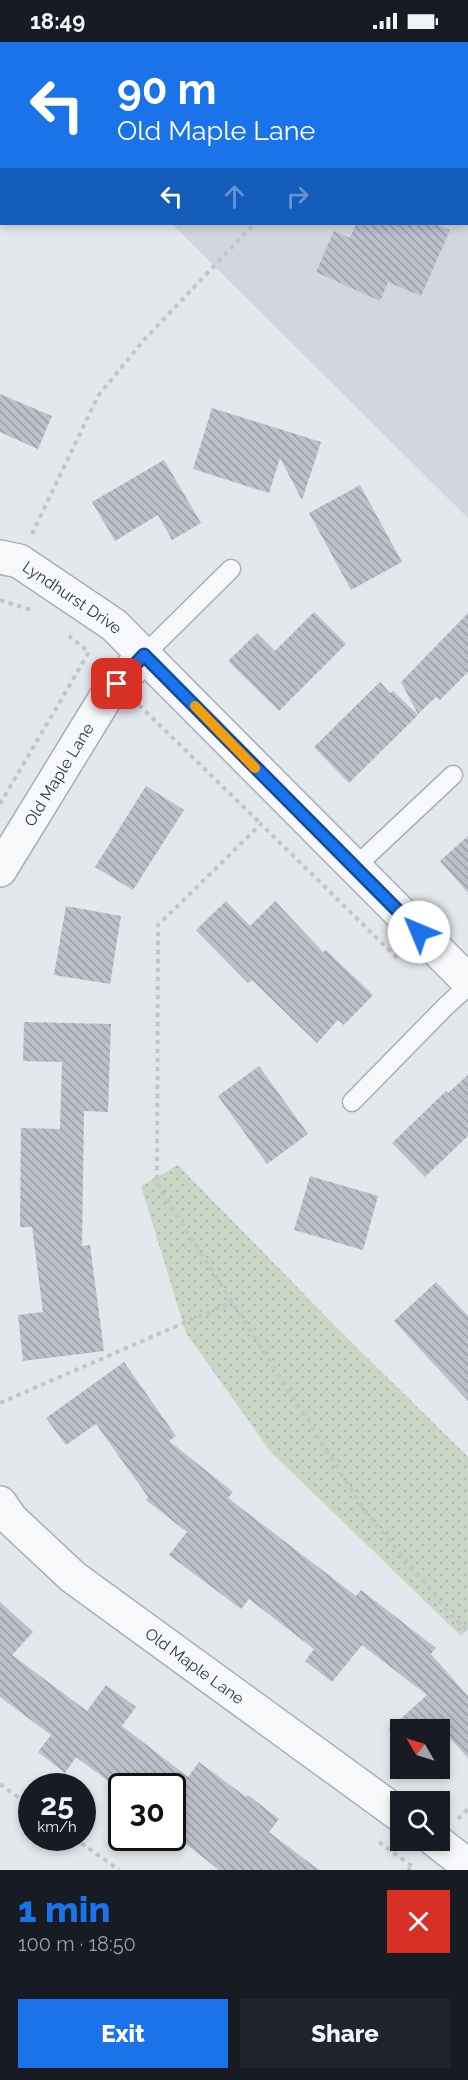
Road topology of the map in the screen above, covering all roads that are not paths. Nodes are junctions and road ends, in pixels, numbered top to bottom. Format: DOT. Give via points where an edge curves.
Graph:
graph roads {
  1 [pos="9,559"];
  2 [pos="231,569"];
  3 [pos="144,655"];
  4 [pos="453,775"];
  5 [pos="354,867"];
  6 [pos="0,870"];
  7 [pos="468,981"];
  8 [pos="468,986"];
  9 [pos="352,1102"];
  10 [pos="0,1503"];
  11 [pos="390,1808"];
  12 [pos="448,1851"];
  13 [pos="466,1866"];
  1 -- 3 [label="street, Lyndhurst Drive" via="105,618"];
  2 -- 3 [label="lane"];
  3 -- 5 [label="street, Lyndhurst Drive"];
  3 -- 6 [label="street, Old Maple Lane" via="106,697"];
  4 -- 5 [label="lane"];
  5 -- 7 [label="street, Lyndhurst Drive"];
  8 -- 9 [label="lane"];
  10 -- 11 [label="street, Old Maple Lane" via="11,1519 73,1577"];
  12 -- 13 [label="street"];
}
